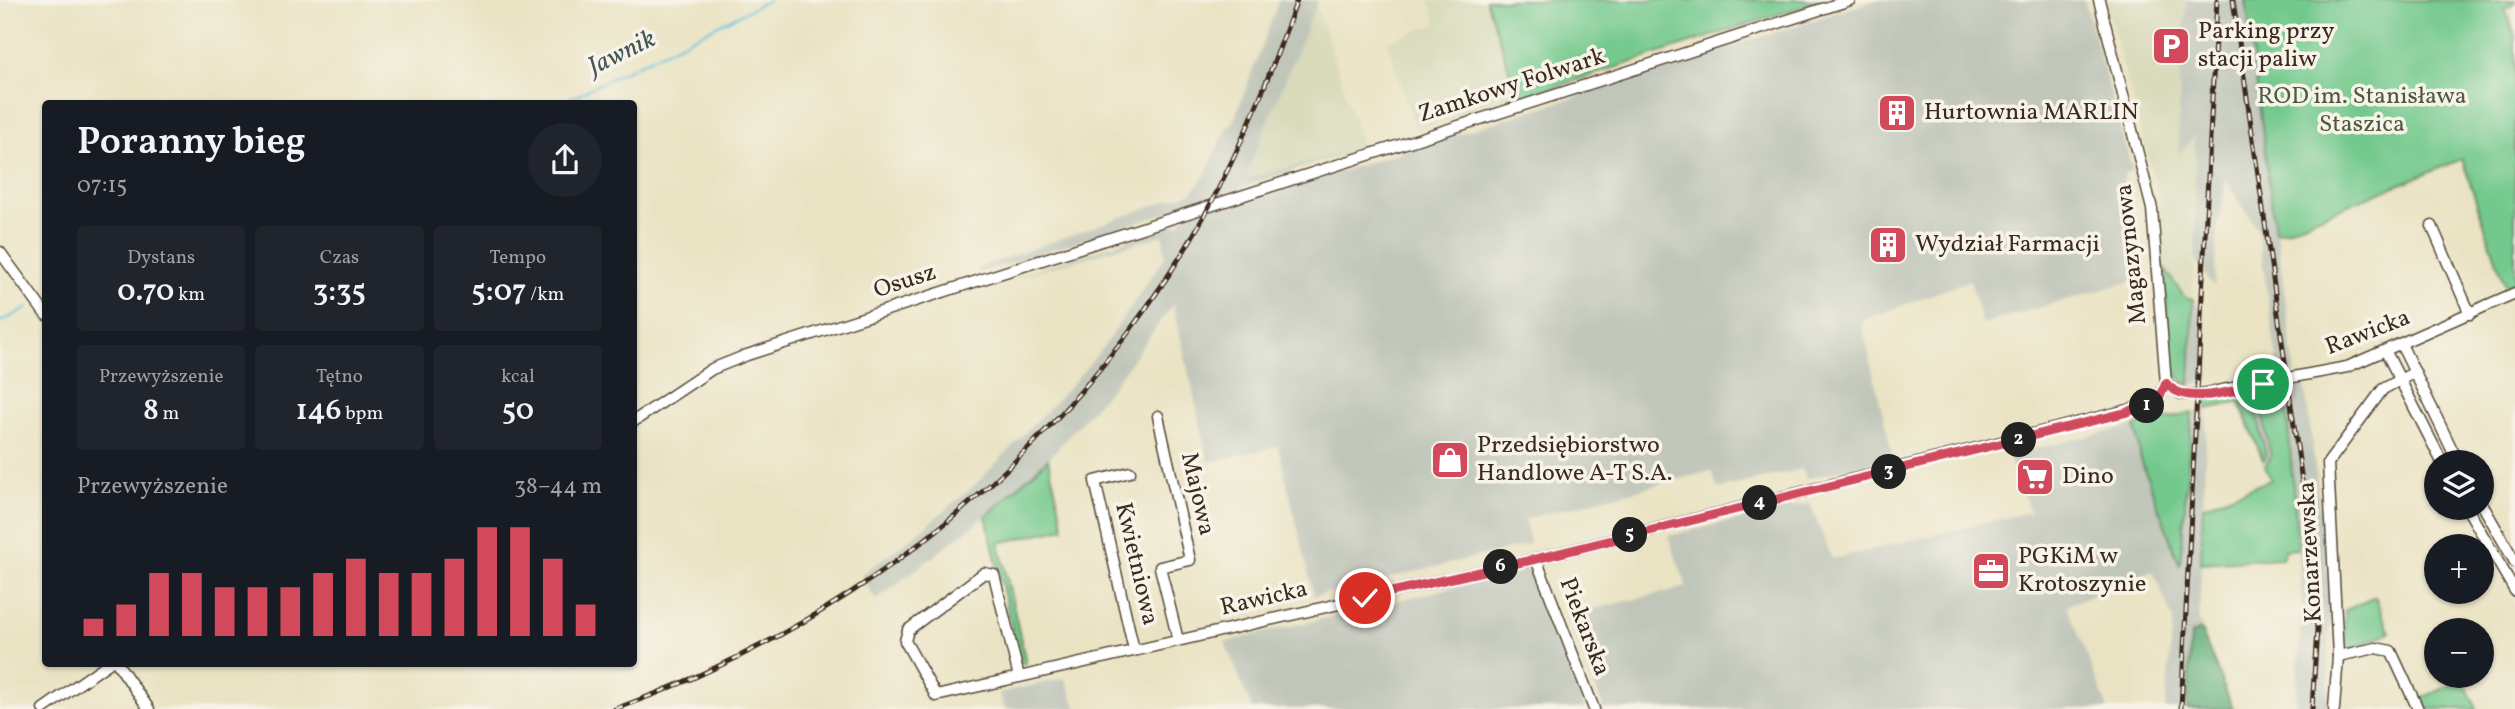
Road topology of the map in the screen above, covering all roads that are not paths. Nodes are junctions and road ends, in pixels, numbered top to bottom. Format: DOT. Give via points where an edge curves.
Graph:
graph roads {
  1 [pos="1850,0"];
  2 [pos="2099,0"];
  3 [pos="1188,213"];
  4 [pos="2432,226"];
  5 [pos="0,252"];
  6 [pos="2515,293"];
  7 [pos="41,311"];
  8 [pos="2470,314"];
  9 [pos="2401,345"];
  10 [pos="2386,352"];
  11 [pos="2415,372"];
  12 [pos="2400,379"];
  13 [pos="2166,383"];
  14 [pos="1158,416"];
  15 [pos="637,419"];
  16 [pos="2436,450"];
  17 [pos="2452,450"];
  18 [pos="1130,472"];
  19 [pos="2474,520"];
  20 [pos="2491,520"];
  21 [pos="1536,559"];
  22 [pos="2515,562"];
  23 [pos="2515,591"];
  24 [pos="1178,640"];
  25 [pos="1134,650"];
  26 [pos="2338,656"];
  27 [pos="103,667"];
  28 [pos="120,667"];
  29 [pos="1019,677"];
  30 [pos="43,709"];
  31 [pos="149,709"];
  32 [pos="1594,709"];
  33 [pos="2334,709"];
  34 [pos="2418,709"];
  1 -- 3 [label="street, Zamkowy Folwark"];
  2 -- 13 [label="street, Magazynowa" via="2152,209"];
  3 -- 15 [label="street, Osusz" via="728,361"];
  4 -- 8 [label="street"];
  5 -- 7 [label="street"];
  6 -- 8 [label="street, Rawicka"];
  8 -- 9 [label="street, Rawicka"];
  9 -- 10 [label="street, Rawicka"];
  9 -- 11 [label="street"];
  10 -- 12 [label="street"];
  10 -- 13 [label="street, Rawicka" via="2326,372 2196,395 2180,394"];
  11 -- 12 [label="street, Konarzewska"];
  11 -- 17 [label="street"];
  12 -- 16 [label="street"];
  12 -- 26 [label="street, Konarzewska" via="2382,390 2328,463"];
  13 -- 21 [label="street, Rawicka" via="2159,399 2128,412"];
  14 -- 24 [label="street, Majowa" via="1190,560 1160,567"];
  18 -- 25 [label="street, Kwietniowa" via="1095,481"];
  19 -- 23 [label="street"];
  20 -- 22 [label="street"];
  21 -- 24 [label="street, Rawicka"];
  21 -- 32 [label="street, Piekarska"];
  24 -- 25 [label="street, Rawicka"];
  25 -- 29 [label="street, Rawicka"];
  26 -- 33 [label="street, Konarzewska"];
  26 -- 34 [label="street" via="2376,648 2391,651"];
  27 -- 30 [label="street"];
  28 -- 31 [label="street"];
  29 -- 29 [label="street, Rawicka" via="936,696 905,641 908,630 984,573 994,575"];
}
